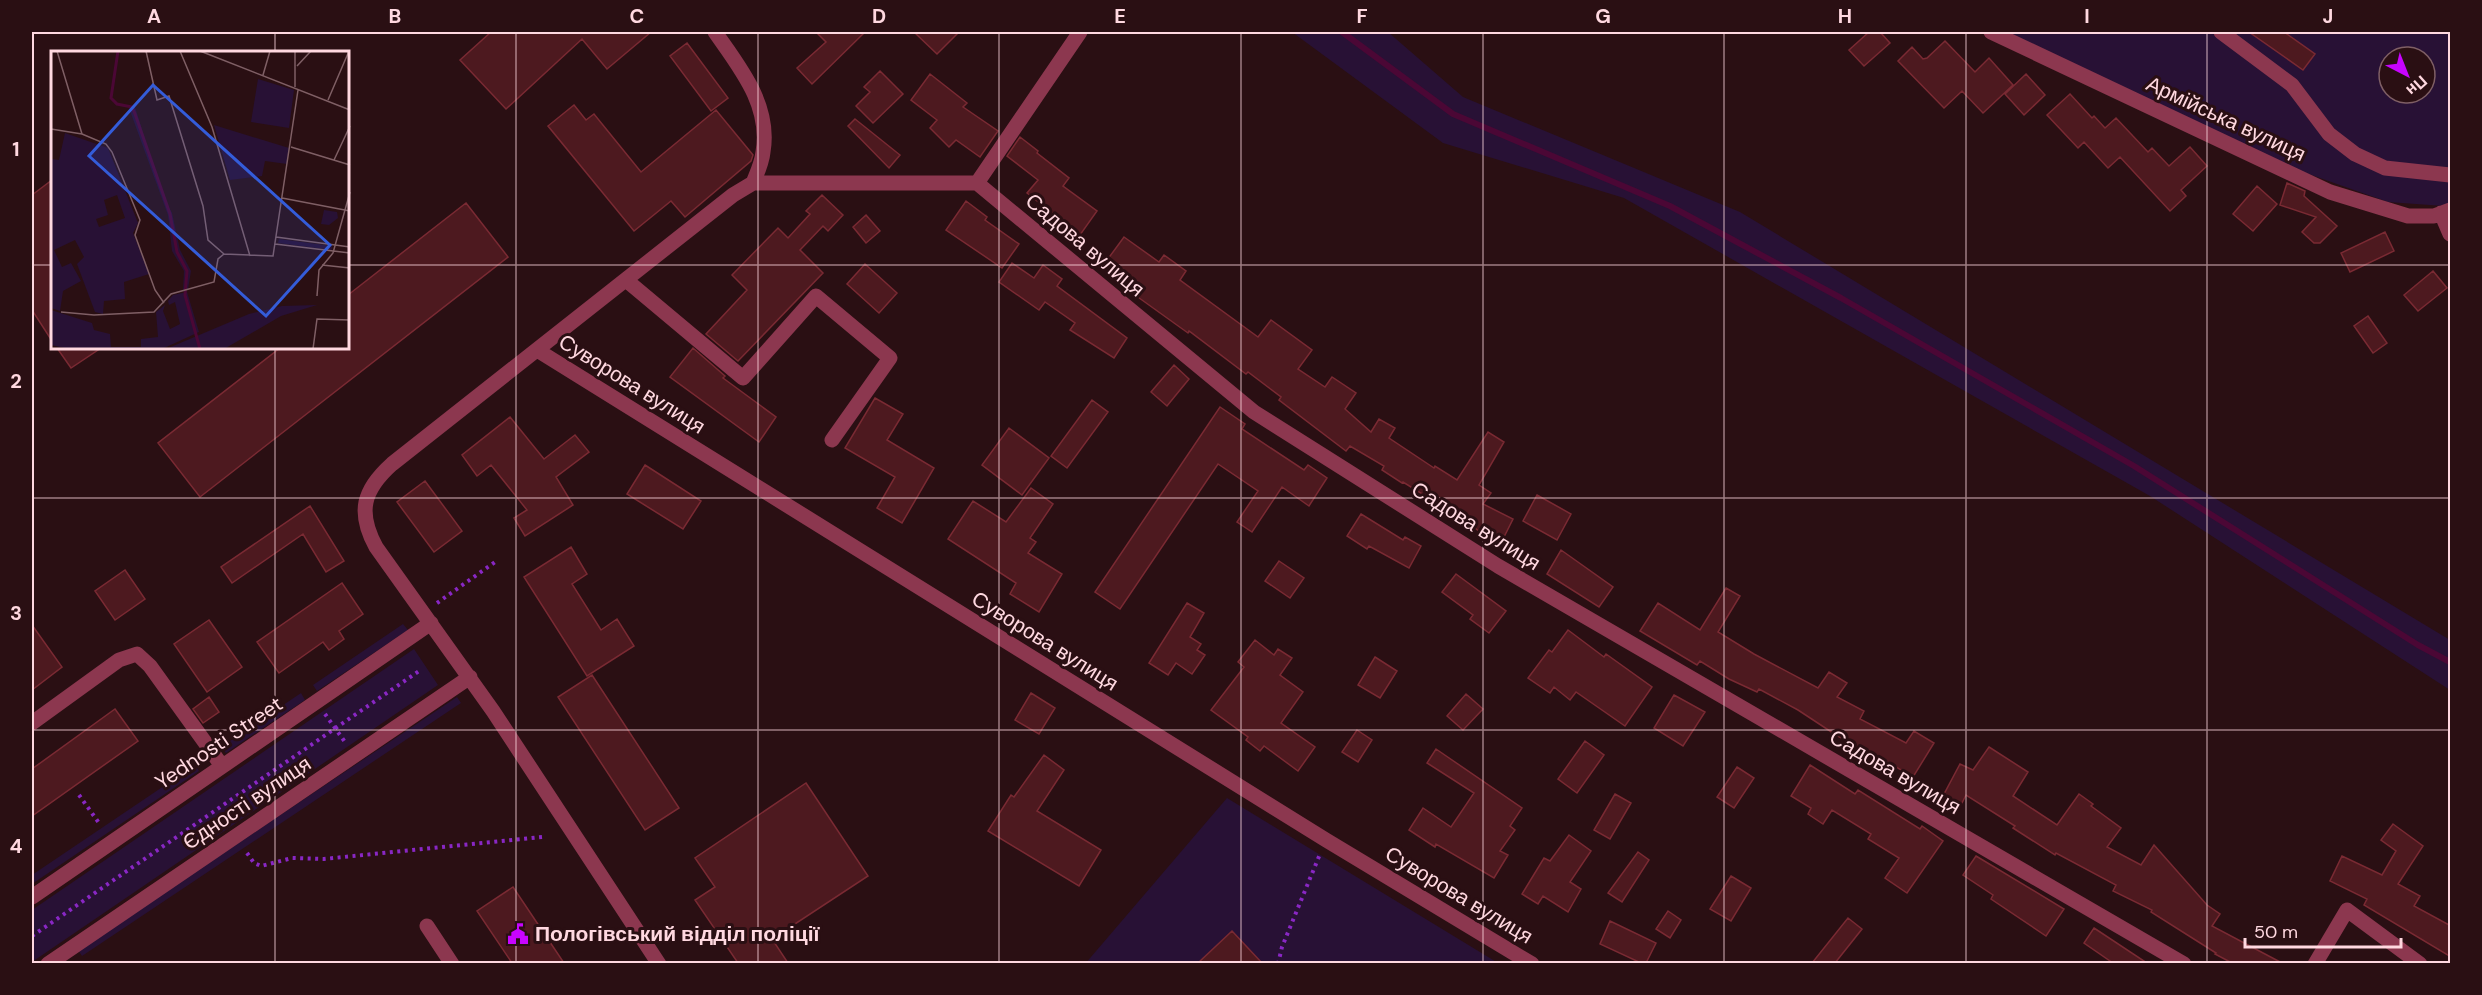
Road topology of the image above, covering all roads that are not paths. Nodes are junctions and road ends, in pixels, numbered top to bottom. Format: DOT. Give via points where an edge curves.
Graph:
graph roads {
  1 [pos="715,32"];
  2 [pos="1080,32"];
  3 [pos="1991,32"];
  4 [pos="2221,32"];
  5 [pos="2451,175"];
  6 [pos="753,183"];
  7 [pos="977,183"];
  8 [pos="2446,212"];
  9 [pos="2451,234"];
  10 [pos="626,280"];
  11 [pos="537,350"];
  12 [pos="832,440"];
  13 [pos="427,618"];
  14 [pos="470,677"];
  15 [pos="32,723"];
  16 [pos="222,766"];
  17 [pos="32,897"];
  18 [pos="427,926"];
  19 [pos="48,963"];
  20 [pos="452,963"];
  21 [pos="658,963"];
  22 [pos="1532,963"];
  23 [pos="2184,963"];
  24 [pos="2315,963"];
  25 [pos="2420,963"];
  1 -- 6 [label="street" via="743,71 760,104 765,134"];
  2 -- 7 [label="street"];
  3 -- 8 [label="street, Армійська вулиця" via="2330,192 2408,216"];
  4 -- 5 [label="street" via="2292,85 2329,134 2355,154 2385,168"];
  6 -- 7 [label="street"];
  6 -- 10 [label="street"];
  7 -- 23 [label="street, Садова вулиця" via="1254,412 1498,566"];
  8 -- 9 [label="street"];
  10 -- 11 [label="street"];
  10 -- 12 [label="street" via="743,378 816,296 890,358"];
  11 -- 13 [label="street" via="392,464 369,493 365,517 371,536"];
  11 -- 22 [label="street, Суворова вулиця" via="1326,840"];
  13 -- 14 [label="street"];
  13 -- 16 [label="street, Yednosti Street"];
  14 -- 19 [label="street, Єдності вулиця"];
  14 -- 21 [label="street"];
  15 -- 16 [label="street" via="119,660 137,654 150,666"];
  16 -- 17 [label="street, Yednosti Street"];
  18 -- 20 [label="street"];
  24 -- 25 [label="street" via="2347,910"];
}
